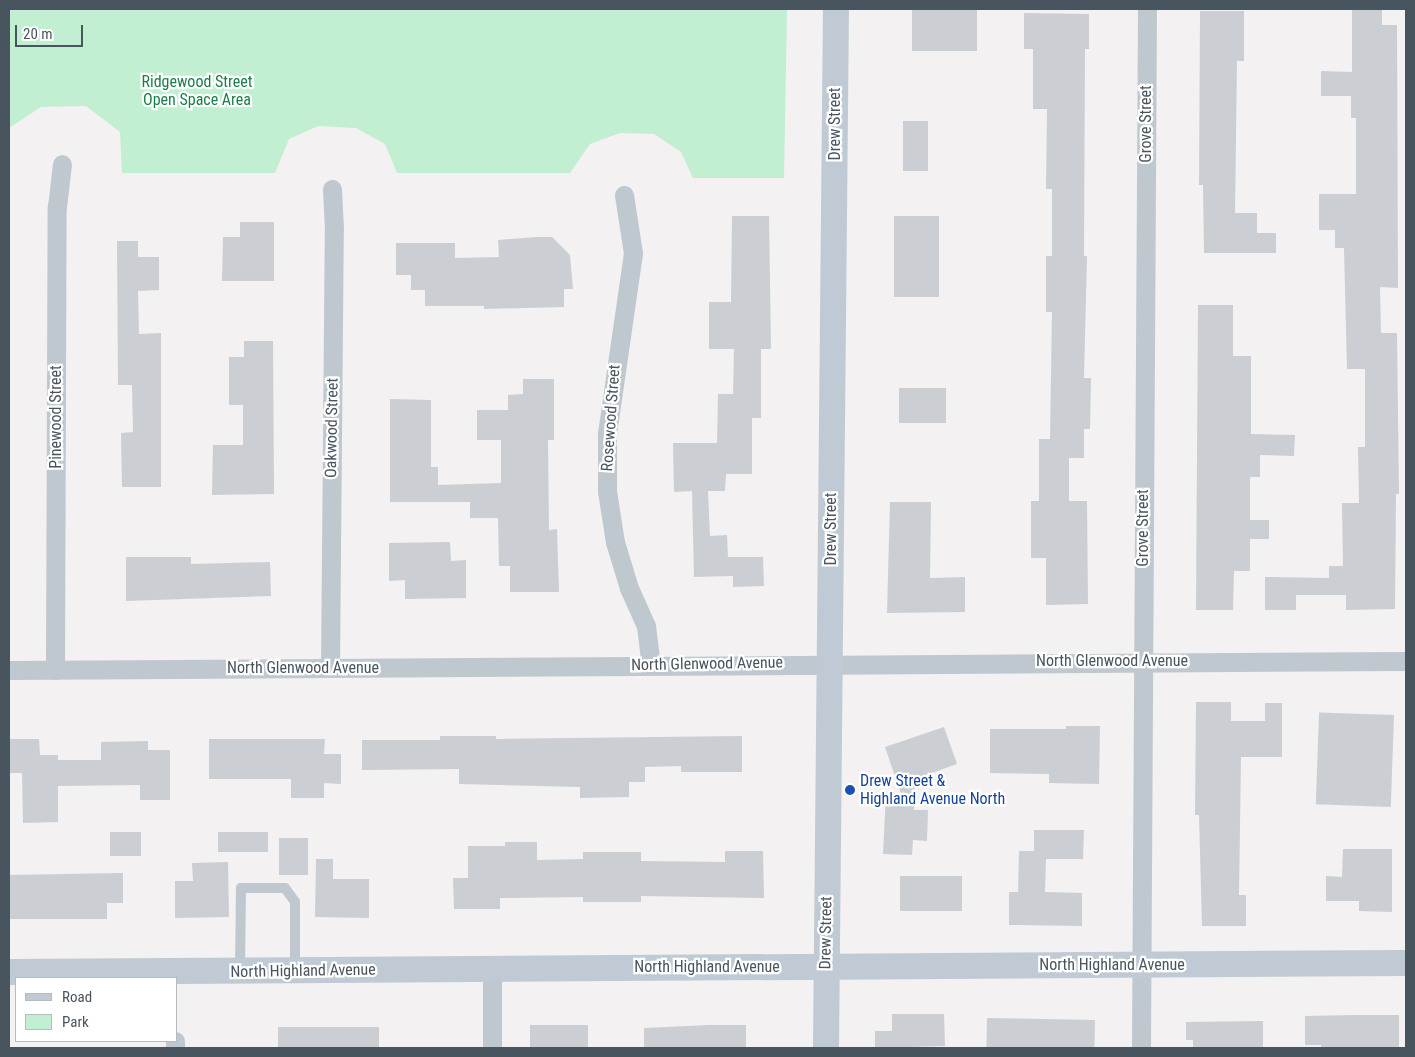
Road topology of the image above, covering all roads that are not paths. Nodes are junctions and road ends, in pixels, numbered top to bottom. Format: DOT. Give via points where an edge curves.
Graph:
graph roads {
  1 [pos="836,9"];
  2 [pos="1147,9"];
  3 [pos="62,164"];
  4 [pos="332,189"];
  5 [pos="624,195"];
  6 [pos="1142,661"];
  7 [pos="1406,661"];
  8 [pos="830,663"];
  9 [pos="651,665"];
  10 [pos="330,667"];
  11 [pos="9,670"];
  12 [pos="55,670"];
  13 [pos="1406,962"];
  14 [pos="1141,965"];
  15 [pos="826,967"];
  16 [pos="492,968"];
  17 [pos="295,970"];
  18 [pos="240,971"];
  19 [pos="9,972"];
  20 [pos="174,975"];
  21 [pos="492,1048"];
  22 [pos="826,1048"];
  23 [pos="1141,1048"];
  1 -- 8 [label="street, Drew Street"];
  2 -- 6 [label="street, Grove Street"];
  3 -- 12 [label="street, Pinewood Street" via="57,207"];
  4 -- 10 [label="street, Oakwood Street"];
  5 -- 9 [label="street, Rosewood Street" via="633,253 607,434 607,491 615,542 629,588 646,626"];
  6 -- 7 [label="street, North Glenwood Avenue"];
  6 -- 8 [label="street, North Glenwood Avenue"];
  6 -- 14 [label="street, Grove Street"];
  8 -- 9 [label="street, North Glenwood Avenue"];
  8 -- 15 [label="street, Drew Street"];
  9 -- 10 [label="street, North Glenwood Avenue"];
  10 -- 12 [label="street, North Glenwood Avenue"];
  11 -- 12 [label="street, North Glenwood Avenue"];
  13 -- 14 [label="street, North Highland Avenue"];
  14 -- 15 [label="street, North Highland Avenue"];
  14 -- 23 [label="street, Grove Street"];
  15 -- 16 [label="street, North Highland Avenue"];
  15 -- 22 [label="street, Drew Street"];
  16 -- 17 [label="street, North Highland Avenue"];
  16 -- 21 [label="street"];
  17 -- 18 [label="street, North Highland Avenue"];
  17 -- 18 [label="lane" via="295,902 285,888 241,888"];
  18 -- 20 [label="street, North Highland Avenue"];
  19 -- 20 [label="street, North Highland Avenue"];
}
